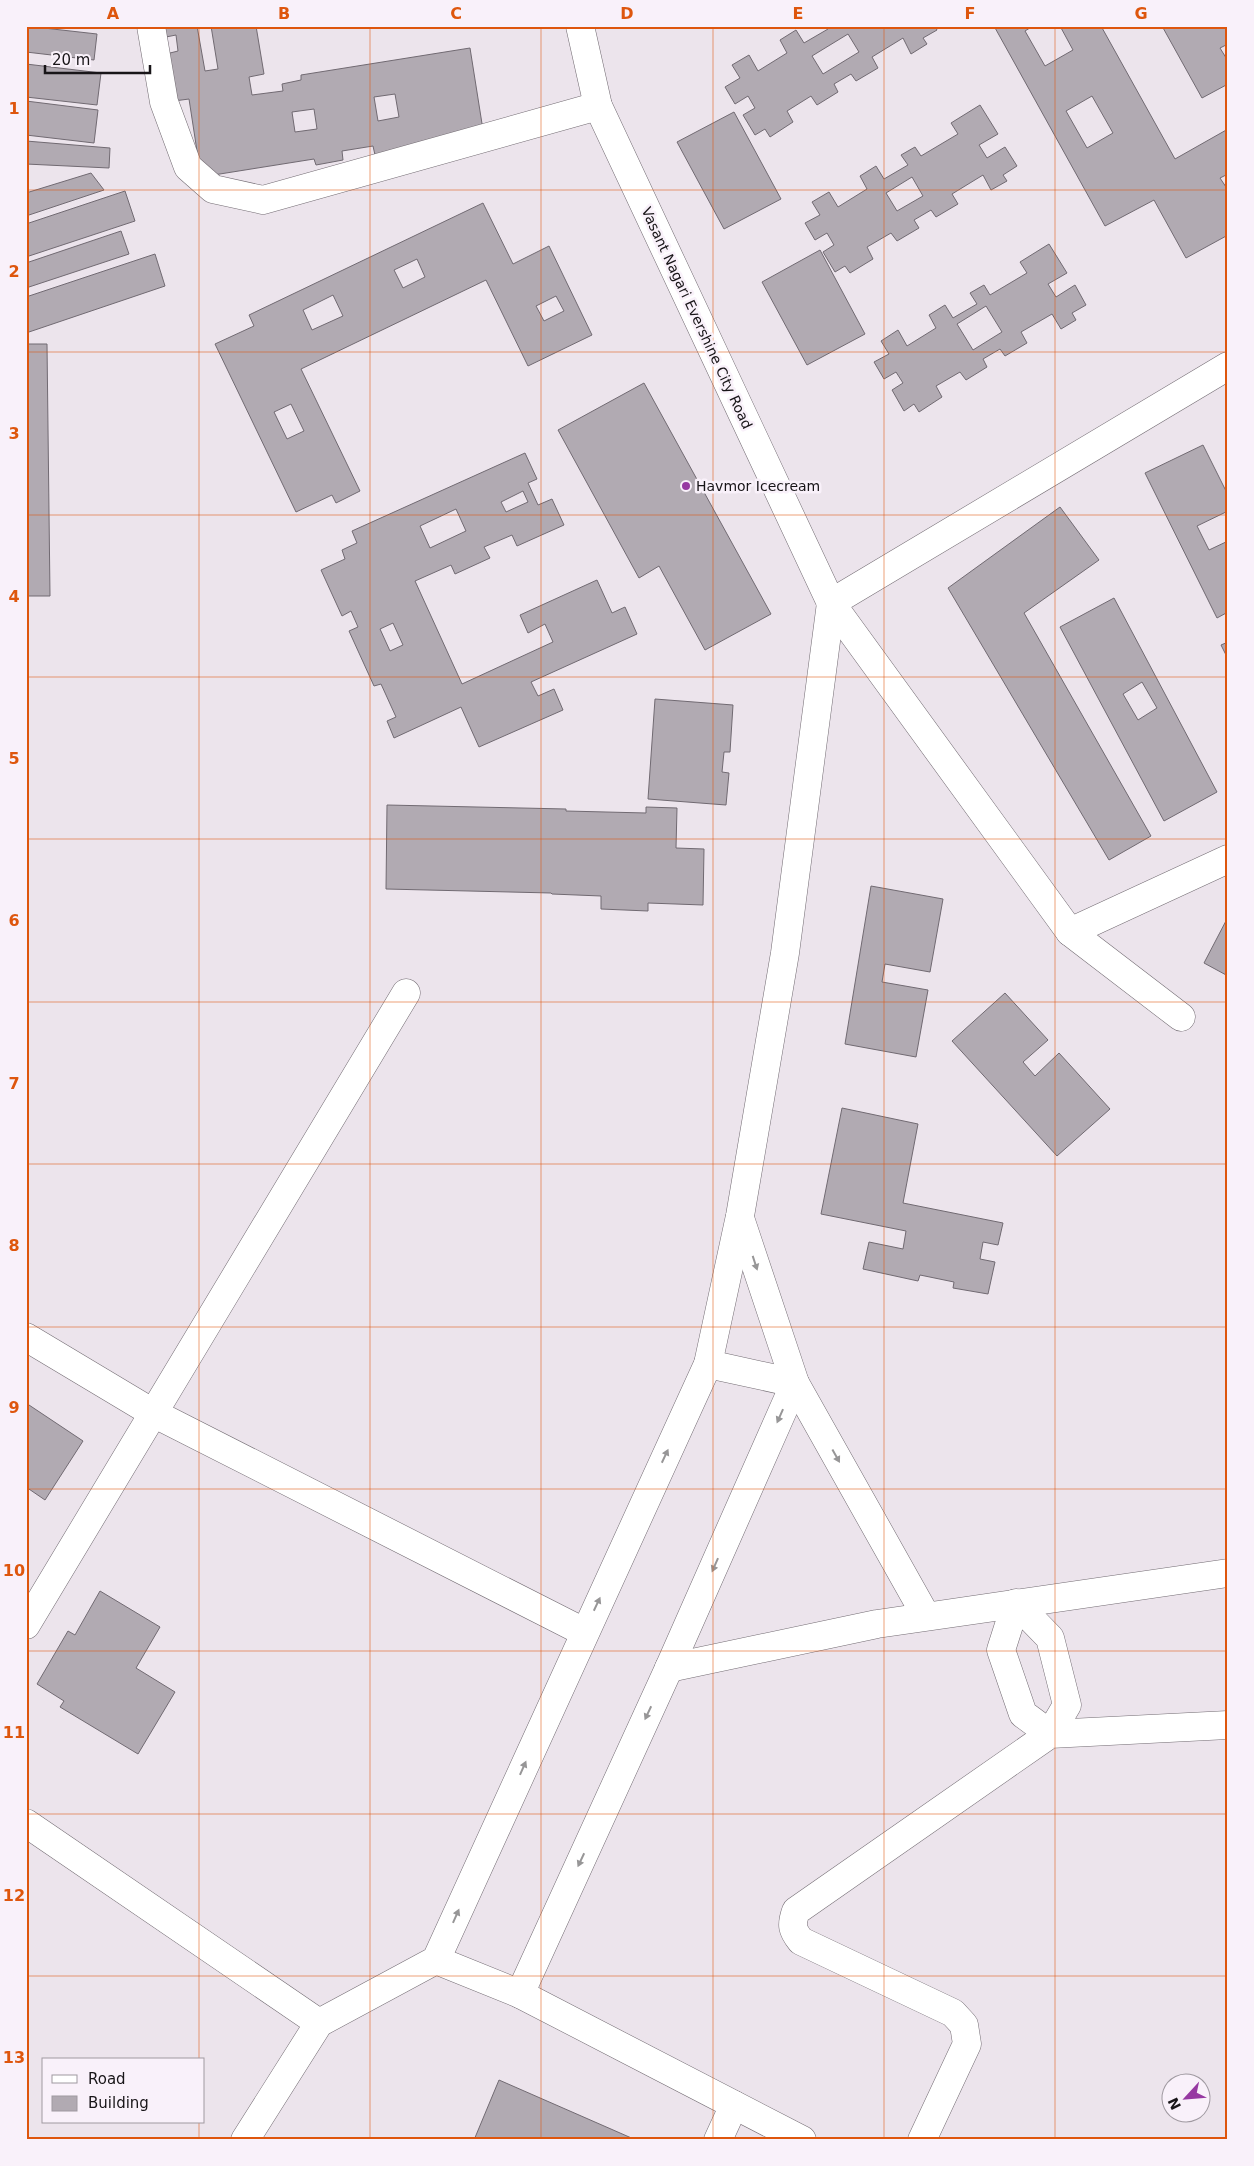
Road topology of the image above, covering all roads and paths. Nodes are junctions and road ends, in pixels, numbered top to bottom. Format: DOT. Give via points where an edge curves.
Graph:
graph roads {
  1 [pos="150,26"];
  2 [pos="580,26"];
  3 [pos="598,106"];
  4 [pos="1228,366"];
  5 [pos="832,603"];
  6 [pos="1228,858"];
  7 [pos="1070,932"];
  8 [pos="406,993"];
  9 [pos="1181,1017"];
  10 [pos="740,1216"];
  11 [pos="26,1337"];
  12 [pos="708,1364"];
  13 [pos="794,1383"];
  14 [pos="153,1413"];
  15 [pos="1228,1573"];
  16 [pos="1016,1603"];
  17 [pos="926,1616"];
  18 [pos="26,1625"];
  19 [pos="584,1632"];
  20 [pos="669,1668"];
  21 [pos="1228,1725"];
  22 [pos="1050,1734"];
  23 [pos="26,1823"];
  24 [pos="436,1960"];
  25 [pos="520,1994"];
  26 [pos="319,2023"];
  27 [pos="734,2105"];
  28 [pos="245,2140"];
  29 [pos="718,2140"];
  30 [pos="802,2140"];
  31 [pos="922,2140"];
  1 -- 3 [label="street" via="164,102 188,167 213,189 263,200"];
  2 -- 3 [label="street, Vasant Nagari Evershine City Road"];
  3 -- 5 [label="street, Vasant Nagari Evershine City Road"];
  4 -- 5 [label="street"];
  5 -- 7 [label="street, Vasant Nagari Evershine City Road"];
  5 -- 10 [label="street" via="785,953"];
  6 -- 7 [label="street"];
  7 -- 9 [label="street, Vasant Nagari Evershine City Road"];
  8 -- 14 [label="street"];
  10 -- 12 [label="street"];
  10 -- 13 [label="street, one-way"];
  11 -- 14 [label="street"];
  12 -- 13 [label="street"];
  19 -- 12 [label="street, one-way"];
  13 -- 17 [label="street, one-way"];
  13 -- 20 [label="street, one-way"];
  14 -- 18 [label="street"];
  14 -- 19 [label="street"];
  15 -- 16 [label="street"];
  16 -- 17 [label="street"];
  16 -- 22 [label="street" via="1002,1650 1023,1714"];
  16 -- 22 [label="street" via="1050,1638 1053,1649 1067,1705"];
  17 -- 20 [label="street"];
  24 -- 19 [label="street, one-way"];
  20 -- 25 [label="street, one-way"];
  21 -- 22 [label="street"];
  22 -- 31 [label="street" via="796,1911 792,1921 793,1930 801,1941 953,2013 964,2025 967,2044"];
  23 -- 26 [label="street"];
  24 -- 25 [label="street"];
  24 -- 26 [label="street"];
  25 -- 27 [label="street"];
  26 -- 28 [label="street"];
  27 -- 29 [label="street"];
  27 -- 30 [label="street"];
}
